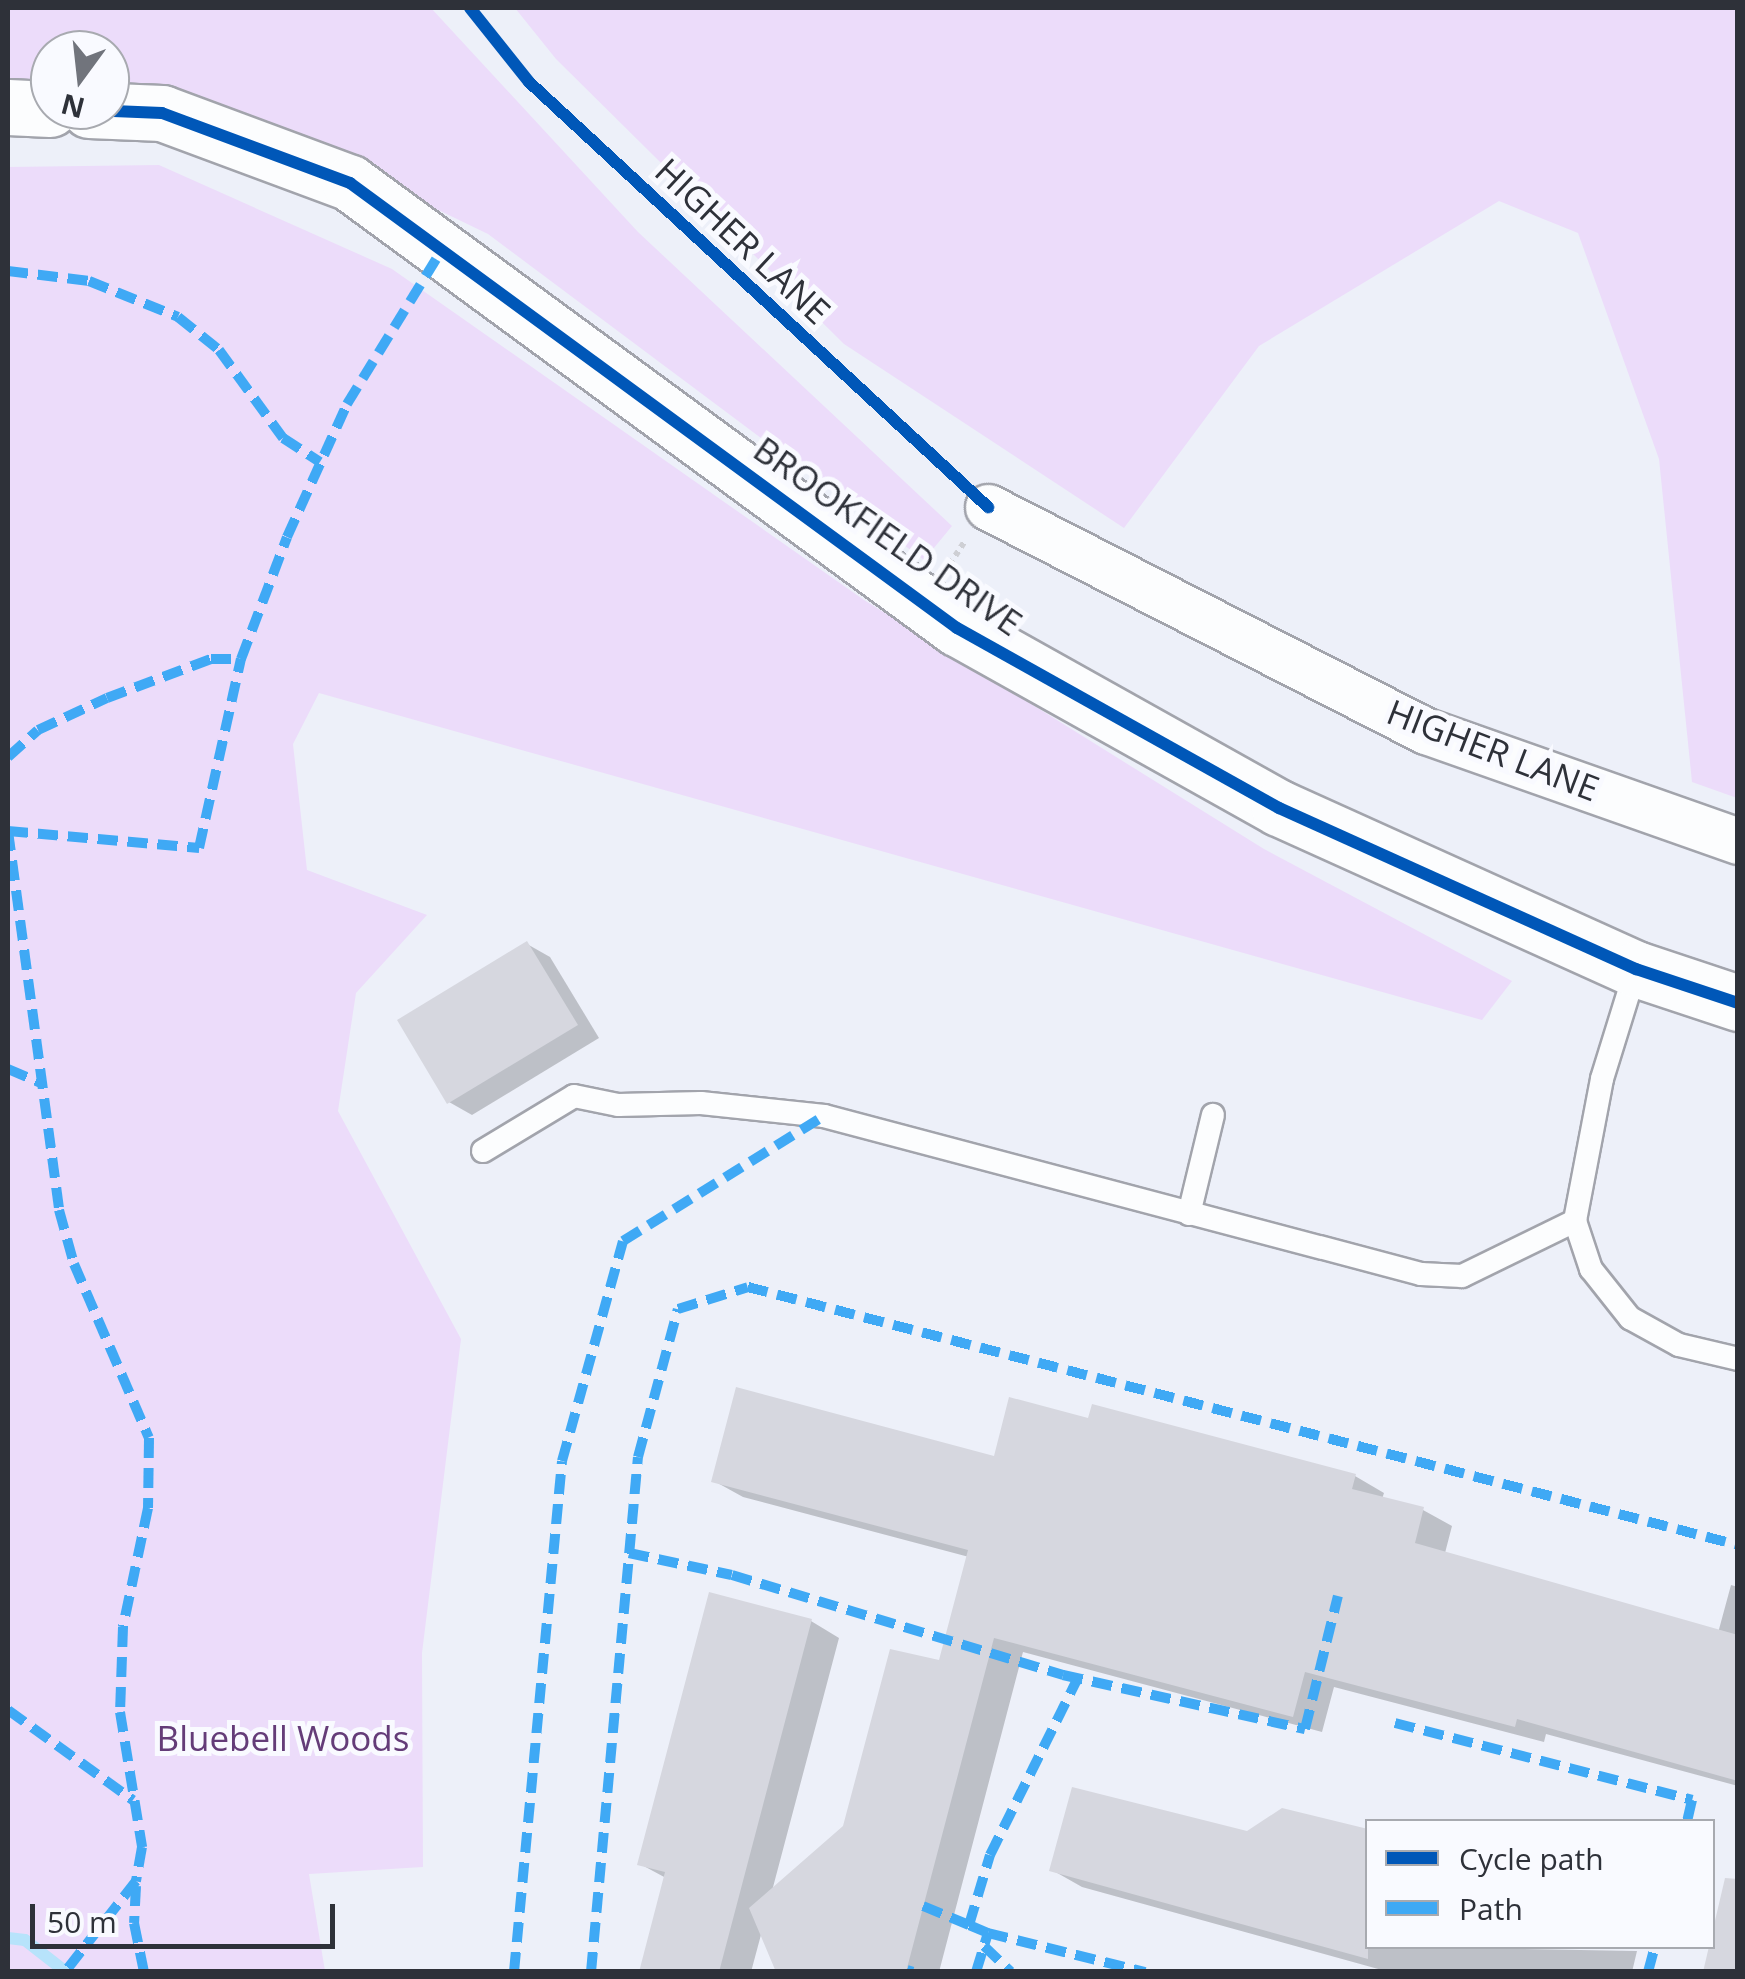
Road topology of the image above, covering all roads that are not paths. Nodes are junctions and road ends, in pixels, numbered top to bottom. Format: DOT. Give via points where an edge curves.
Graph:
graph roads {
  1 [pos="130,112"];
  2 [pos="988,507"];
  3 [pos="1738,841"];
  4 [pos="1636,969"];
  5 [pos="1738,1003"];
  6 [pos="1213,1116"];
  7 [pos="483,1151"];
  8 [pos="1189,1214"];
  9 [pos="1575,1221"];
  10 [pos="1738,1359"];
  1 -- 4 [label="street, BROOKFIELD DRIVE" via="162,113 350,183 924,604 1278,808"];
  2 -- 3 [label="street, HIGHER LANE" via="1426,731"];
  4 -- 5 [label="street, BROOKFIELD DRIVE"];
  4 -- 9 [label="lane" via="1602,1079"];
  6 -- 8 [label="lane"];
  7 -- 8 [label="lane" via="574,1096 618,1105 701,1102 824,1116"];
  8 -- 9 [label="lane" via="1421,1274 1462,1276"];
  9 -- 10 [label="lane" via="1592,1270 1630,1318 1679,1345"];
}
